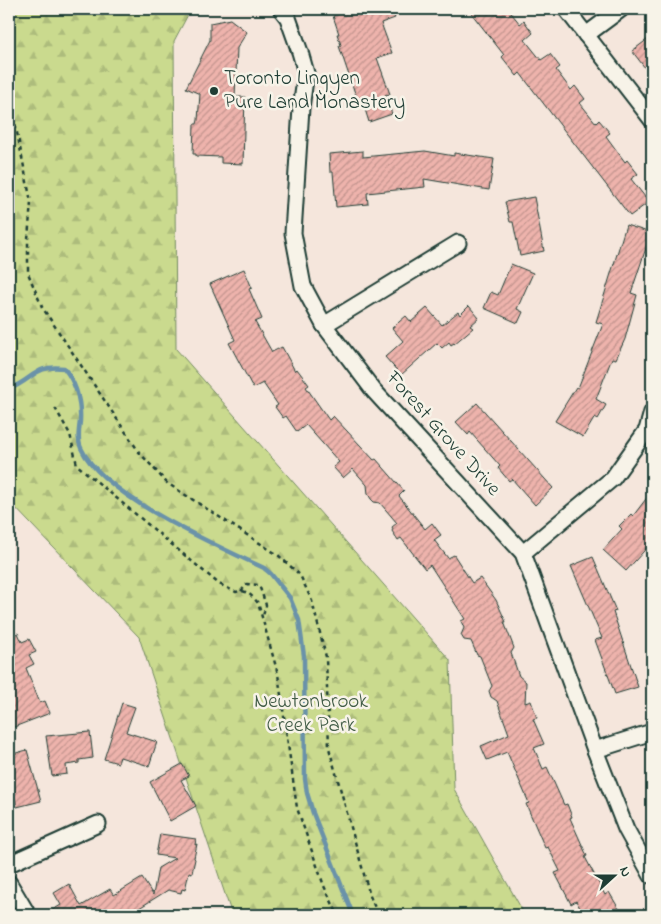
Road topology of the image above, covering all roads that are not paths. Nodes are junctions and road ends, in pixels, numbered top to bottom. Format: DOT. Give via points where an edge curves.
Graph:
graph roads {
  1 [pos="281,9"];
  2 [pos="566,9"];
  3 [pos="621,9"];
  4 [pos="586,35"];
  5 [pos="652,120"];
  6 [pos="458,243"];
  7 [pos="324,325"];
  8 [pos="652,412"];
  9 [pos="523,553"];
  10 [pos="652,732"];
  11 [pos="595,750"];
  12 [pos="98,824"];
  13 [pos="9,864"];
  14 [pos="652,876"];
  15 [pos="9,883"];
  16 [pos="28,915"];
  1 -- 7 [label="street, Forest Grove Drive" via="288,18 306,74 293,233 303,286"];
  2 -- 4 [label="street"];
  3 -- 4 [label="street"];
  4 -- 5 [label="street"];
  6 -- 7 [label="street"];
  7 -- 9 [label="street, Forest Grove Drive" via="374,392"];
  8 -- 9 [label="street" via="648,430 613,478"];
  9 -- 11 [label="street, Forest Grove Drive"];
  10 -- 11 [label="street"];
  11 -- 14 [label="street, Forest Grove Drive" via="626,829"];
  12 -- 13 [label="street"];
  15 -- 16 [label="street"];
}
